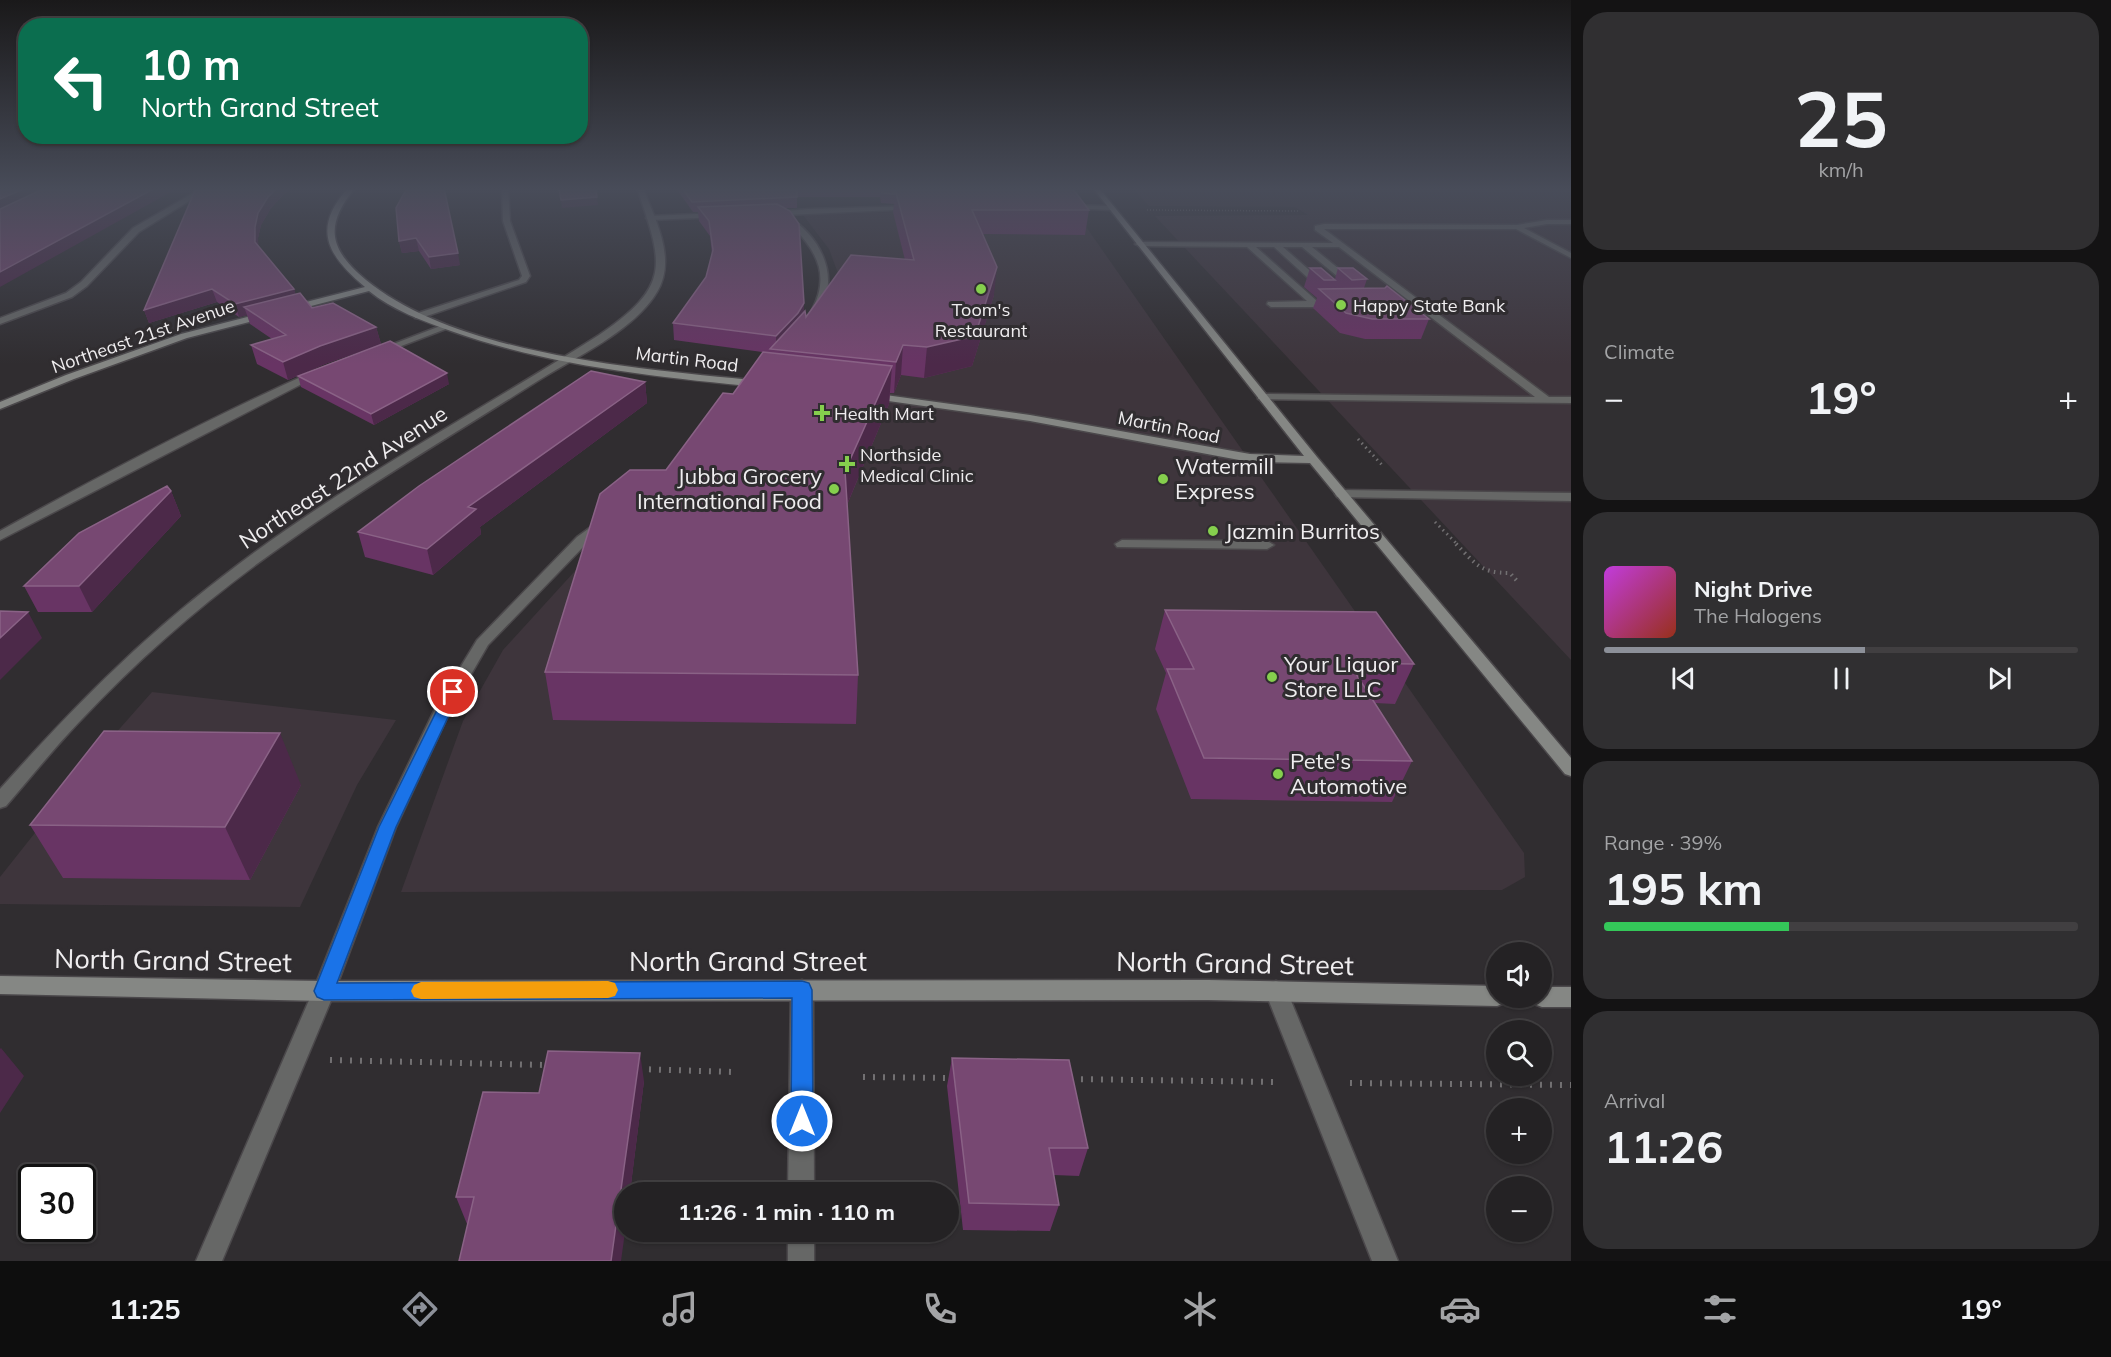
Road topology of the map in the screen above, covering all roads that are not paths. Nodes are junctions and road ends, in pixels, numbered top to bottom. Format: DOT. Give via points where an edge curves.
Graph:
graph roads {
  1 [pos="120,247"];
  2 [pos="333,247"];
  3 [pos="516,247"];
  4 [pos="658,247"];
  5 [pos="812,247"];
  6 [pos="1141,247"];
  7 [pos="1251,247"];
  8 [pos="1278,247"];
  9 [pos="1306,247"];
  10 [pos="1343,247"];
  11 [pos="1554,247"];
  12 [pos="1571,256"];
  13 [pos="370,288"];
  14 [pos="1357,288"];
  15 [pos="1327,289"];
  16 [pos="1335,297"];
  17 [pos="1271,304"];
  18 [pos="1315,304"];
  19 [pos="418,316"];
  20 [pos="813,316"];
  21 [pos="0,321"];
  22 [pos="446,327"];
  23 [pos="369,355"];
  24 [pos="568,358"];
  25 [pos="326,370"];
  26 [pos="762,380"];
  27 [pos="776,386"];
  28 [pos="863,395"];
  29 [pos="744,398"];
  30 [pos="1262,398"];
  31 [pos="1546,400"];
  32 [pos="1571,400"];
  33 [pos="0,406"];
  34 [pos="1313,460"];
  35 [pos="1341,494"];
  36 [pos="1571,497"];
  37 [pos="617,511"];
  38 [pos="0,536"];
  39 [pos="1122,544"];
  40 [pos="1267,545"];
  41 [pos="1571,770"];
  42 [pos="0,801"];
  43 [pos="0,985"];
  44 [pos="802,990"];
  45 [pos="324,991"];
  46 [pos="1276,991"];
  47 [pos="1486,996"];
  48 [pos="1552,997"];
  49 [pos="1571,997"];
  50 [pos="801,1182"];
  51 [pos="801,1242"];
  52 [pos="209,1261"];
  53 [pos="801,1261"];
  54 [pos="1385,1261"];
  1 -- 21 [label="street" via="69,294"];
  2 -- 13 [label="main road, Martin Road" via="338,259"];
  3 -- 19 [label="street" via="526,276 522,282"];
  4 -- 24 [label="street, Northeast 22nd Avenue" via="661,273 642,306"];
  5 -- 20 [label="street" via="826,276 822,299"];
  6 -- 30 [label="main road"];
  7 -- 18 [label="street"];
  8 -- 15 [label="street"];
  9 -- 14 [label="street"];
  10 -- 31 [label="street"];
  11 -- 12 [label="street"];
  13 -- 19 [label="main road, Martin Road"];
  13 -- 33 [label="main road, Northeast 21st Avenue" via="184,336"];
  16 -- 18 [label="street" via="1344,304"];
  17 -- 18 [label="street"];
  19 -- 22 [label="main road, Martin Road"];
  22 -- 23 [label="street"];
  22 -- 24 [label="main road, Martin Road"];
  24 -- 26 [label="main road, Martin Road" via="675,375"];
  24 -- 42 [label="street, Northeast 22nd Avenue" via="328,508 213,591 141,651 74,717"];
  25 -- 38 [label="street" via="265,397"];
  26 -- 27 [label="main road, Martin Road"];
  26 -- 29 [label="street"];
  28 -- 34 [label="main road, Martin Road" via="1030,418 1250,458"];
  30 -- 31 [label="street"];
  30 -- 34 [label="main road"];
  31 -- 32 [label="street"];
  34 -- 35 [label="main road"];
  35 -- 36 [label="street"];
  35 -- 41 [label="main road"];
  37 -- 45 [label="street" via="582,540 482,643 443,709 387,827"];
  39 -- 40 [label="street"];
  43 -- 45 [label="main road, North Grand Street"];
  44 -- 45 [label="main road, North Grand Street"];
  44 -- 46 [label="main road, North Grand Street"];
  44 -- 50 [label="street"];
  45 -- 52 [label="street"];
  46 -- 47 [label="main road, North Grand Street"];
  46 -- 54 [label="street"];
  48 -- 49 [label="main road"];
  51 -- 53 [label="street"];
}
